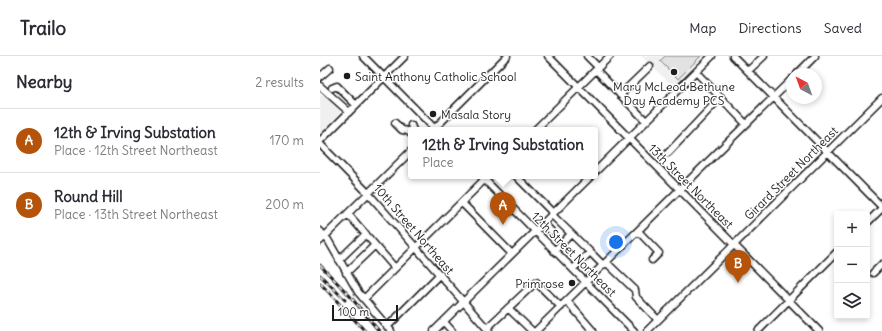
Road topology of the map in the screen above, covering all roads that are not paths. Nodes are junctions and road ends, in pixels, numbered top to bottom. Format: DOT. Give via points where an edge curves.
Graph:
graph roads {
  1 [pos="363,56"];
  2 [pos="405,56"];
  3 [pos="508,56"];
  4 [pos="548,56"];
  5 [pos="587,56"];
  6 [pos="610,56"];
  7 [pos="712,56"];
  8 [pos="733,56"];
  9 [pos="764,56"];
  10 [pos="815,56"];
  11 [pos="650,66"];
  12 [pos="330,68"];
  13 [pos="803,68"];
  14 [pos="597,69"];
  15 [pos="748,71"];
  16 [pos="696,72"];
  17 [pos="320,77"];
  18 [pos="384,77"];
  19 [pos="786,84"];
  20 [pos="322,87"];
  21 [pos="578,87"];
  22 [pos="332,88"];
  23 [pos="620,95"];
  24 [pos="721,97"];
  25 [pos="773,97"];
  26 [pos="882,98"];
  27 [pos="356,105"];
  28 [pos="348,112"];
  29 [pos="646,121"];
  30 [pos="395,123"];
  31 [pos="746,124"];
  32 [pos="432,127"];
  33 [pos="436,127"];
  34 [pos="538,127"];
  35 [pos="408,131"];
  36 [pos="629,138"];
  37 [pos="320,140"];
  38 [pos="320,144"];
  39 [pos="827,152"];
  40 [pos="668,153"];
  41 [pos="408,154"];
  42 [pos="598,169"];
  43 [pos="483,179"];
  44 [pos="487,179"];
  45 [pos="519,179"];
  46 [pos="588,179"];
  47 [pos="680,190"];
  48 [pos="368,193"];
  49 [pos="462,202"];
  50 [pos="882,208"];
  51 [pos="348,214"];
  52 [pos="552,214"];
  53 [pos="870,220"];
  54 [pos="543,223"];
  55 [pos="320,231"];
  56 [pos="535,231"];
  57 [pos="551,231"];
  58 [pos="638,231"];
  59 [pos="366,234"];
  60 [pos="571,234"];
  61 [pos="325,236"];
  62 [pos="320,241"];
  63 [pos="375,245"];
  64 [pos="734,245"];
  65 [pos="416,247"];
  66 [pos="554,251"];
  67 [pos="590,252"];
  68 [pos="512,254"];
  69 [pos="834,255"];
  70 [pos="339,260"];
  71 [pos="652,260"];
  72 [pos="605,264"];
  73 [pos="882,264"];
  74 [pos="395,268"];
  75 [pos="573,269"];
  76 [pos="346,273"];
  77 [pos="873,273"];
  78 [pos="440,274"];
  79 [pos="586,282"];
  80 [pos="364,299"];
  81 [pos="788,300"];
  82 [pos="567,301"];
  83 [pos="464,302"];
  84 [pos="561,307"];
  85 [pos="508,308"];
  86 [pos="658,320"];
  87 [pos="444,322"];
  88 [pos="390,329"];
  89 [pos="488,329"];
  90 [pos="434,331"];
  91 [pos="452,331"];
  92 [pos="532,331"];
  93 [pos="536,331"];
  94 [pos="593,331"];
  95 [pos="634,331"];
  96 [pos="647,331"];
  97 [pos="758,331"];
  98 [pos="819,331"];
  1 -- 18 [label="street"];
  2 -- 18 [label="street"];
  3 -- 33 [label="street"];
  4 -- 21 [label="street, 13th Street Northeast"];
  5 -- 14 [label="street"];
  6 -- 14 [label="street"];
  7 -- 16 [label="street"];
  8 -- 15 [label="street"];
  9 -- 15 [label="street"];
  10 -- 13 [label="street"];
  11 -- 23 [label="street"];
  12 -- 17 [label="street"];
  14 -- 21 [label="street"];
  14 -- 23 [label="street"];
  15 -- 25 [label="street"];
  16 -- 24 [label="street"];
  16 -- 29 [label="street"];
  18 -- 27 [label="street"];
  18 -- 32 [label="street"];
  19 -- 25 [label="street"];
  20 -- 28 [label="street"];
  21 -- 34 [label="street"];
  21 -- 36 [label="street, 13th Street Northeast"];
  22 -- 27 [label="street" via="337,86"];
  23 -- 29 [label="street"];
  24 -- 31 [label="street"];
  24 -- 40 [label="street"];
  25 -- 31 [label="street"];
  25 -- 39 [label="street"];
  26 -- 39 [label="street, Girard Street Northeast"];
  27 -- 28 [label="street"];
  28 -- 37 [label="street"];
  29 -- 36 [label="street"];
  30 -- 35 [label="street" via="402,130"];
  31 -- 47 [label="street"];
  36 -- 42 [label="street"];
  36 -- 47 [label="street, 13th Street Northeast"];
  38 -- 48 [label="street, 10th Street Northeast"];
  39 -- 50 [label="street"];
  39 -- 64 [label="street, Girard Street Northeast"];
  41 -- 48 [label="street"];
  43 -- 49 [label="street"];
  44 -- 56 [label="street, 12th Street Northeast"];
  45 -- 52 [label="street"];
  46 -- 52 [label="street"];
  47 -- 58 [label="street"];
  47 -- 64 [label="street, 13th Street Northeast"];
  48 -- 51 [label="street"];
  48 -- 65 [label="street, 10th Street Northeast"];
  49 -- 65 [label="street"];
  49 -- 68 [label="street"];
  50 -- 53 [label="street"];
  51 -- 59 [label="street"];
  51 -- 61 [label="street"];
  52 -- 54 [label="street"];
  52 -- 60 [label="street"];
  54 -- 56 [label="street"];
  54 -- 57 [label="street"];
  55 -- 61 [label="street"];
  56 -- 66 [label="street, 12th Street Northeast"];
  56 -- 68 [label="street"];
  58 -- 71 [label="street" via="659,253"];
  58 -- 72 [label="street"];
  59 -- 63 [label="street"];
  59 -- 70 [label="street"];
  60 -- 66 [label="street"];
  60 -- 67 [label="street"];
  61 -- 62 [label="street"];
  61 -- 70 [label="street"];
  63 -- 74 [label="street"];
  63 -- 76 [label="street"];
  64 -- 81 [label="street, 13th Street Northeast"];
  64 -- 86 [label="street, Girard Street Northeast"];
  65 -- 74 [label="street"];
  65 -- 78 [label="street, 10th Street Northeast"];
  66 -- 75 [label="street, 12th Street Northeast"];
  67 -- 72 [label="street"];
  67 -- 75 [label="street"];
  68 -- 83 [label="street"];
  69 -- 81 [label="street"];
  70 -- 76 [label="street"];
  72 -- 79 [label="street"];
  72 -- 86 [label="street" via="635,290 636,297"];
  73 -- 77 [label="street"];
  74 -- 80 [label="street"];
  75 -- 79 [label="street, 12th Street Northeast"];
  76 -- 80 [label="street"];
  78 -- 83 [label="street, 10th Street Northeast"];
  78 -- 88 [label="street"];
  79 -- 82 [label="street"];
  79 -- 95 [label="street, 12th Street Northeast"];
  80 -- 88 [label="street"];
  81 -- 97 [label="street"];
  81 -- 98 [label="street, 13th Street Northeast"];
  82 -- 84 [label="street"];
  82 -- 94 [label="street"];
  83 -- 87 [label="street"];
  83 -- 89 [label="street, 10th Street Northeast"];
  84 -- 85 [label="street" via="536,282"];
  84 -- 93 [label="street"];
  85 -- 89 [label="street"];
  85 -- 92 [label="street"];
  86 -- 96 [label="street, Girard Street Northeast"];
  87 -- 90 [label="street"];
  87 -- 91 [label="street"];
}
